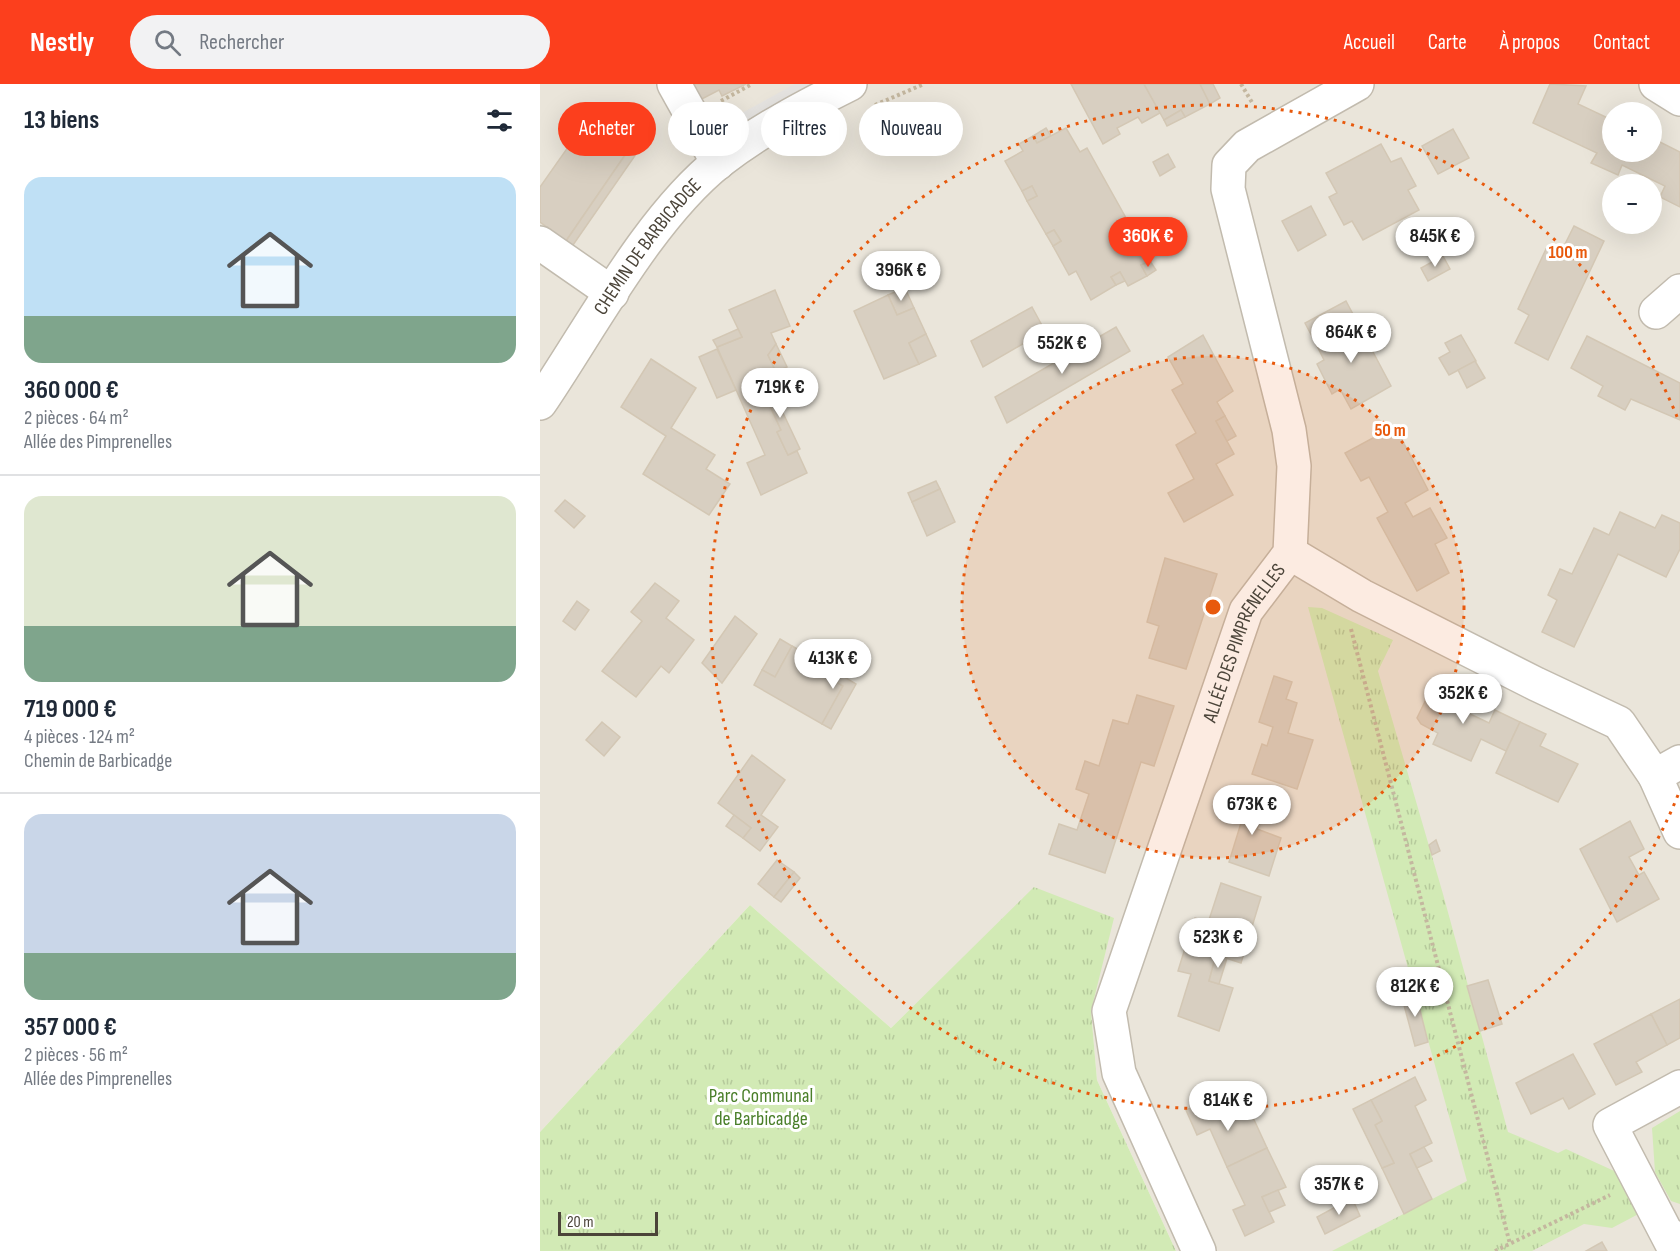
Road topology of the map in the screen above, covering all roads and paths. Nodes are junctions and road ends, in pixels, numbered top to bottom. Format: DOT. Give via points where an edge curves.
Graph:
graph roads {
  1 [pos="674,84"];
  2 [pos="924,84"];
  3 [pos="1357,84"];
  4 [pos="1656,84"];
  5 [pos="857,96"];
  6 [pos="1680,99"];
  7 [pos="718,163"];
  8 [pos="540,243"];
  9 [pos="1680,291"];
  10 [pos="612,293"];
  11 [pos="1656,312"];
  12 [pos="540,403"];
  13 [pos="1290,553"];
  14 [pos="1362,596"];
  15 [pos="1667,769"];
  16 [pos="1680,832"];
  17 [pos="1680,1087"];
  18 [pos="1639,1181"];
  19 [pos="1680,1238"];
  20 [pos="1510,1244"];
  21 [pos="1199,1251"];
  22 [pos="1495,1251"];
  1 -- 7 [label="street"];
  2 -- 5 [label="path"];
  3 -- 13 [label="street, ALLÉE DES PIMPRENELLES" via="1247,146 1229,165 1228,189 1289,430 1294,466"];
  4 -- 6 [label="street"];
  5 -- 7 [label="street, CHEMIN DE BARBICADGE" via="767,127"];
  7 -- 10 [label="street, CHEMIN DE BARBICADGE" via="663,220"];
  8 -- 10 [label="street"];
  9 -- 11 [label="street"];
  10 -- 12 [label="street, CHEMIN DE BARBICADGE"];
  13 -- 14 [label="street"];
  13 -- 21 [label="street, ALLÉE DES PIMPRENELLES" via="1246,611 1109,1011 1119,1073"];
  14 -- 15 [label="street" via="1618,723"];
  14 -- 20 [label="path" via="1350,625"];
  15 -- 16 [label="street"];
  17 -- 18 [label="street" via="1610,1125"];
  18 -- 19 [label="street" via="1671,1242"];
  18 -- 20 [label="path"];
  20 -- 22 [label="path"];
}
